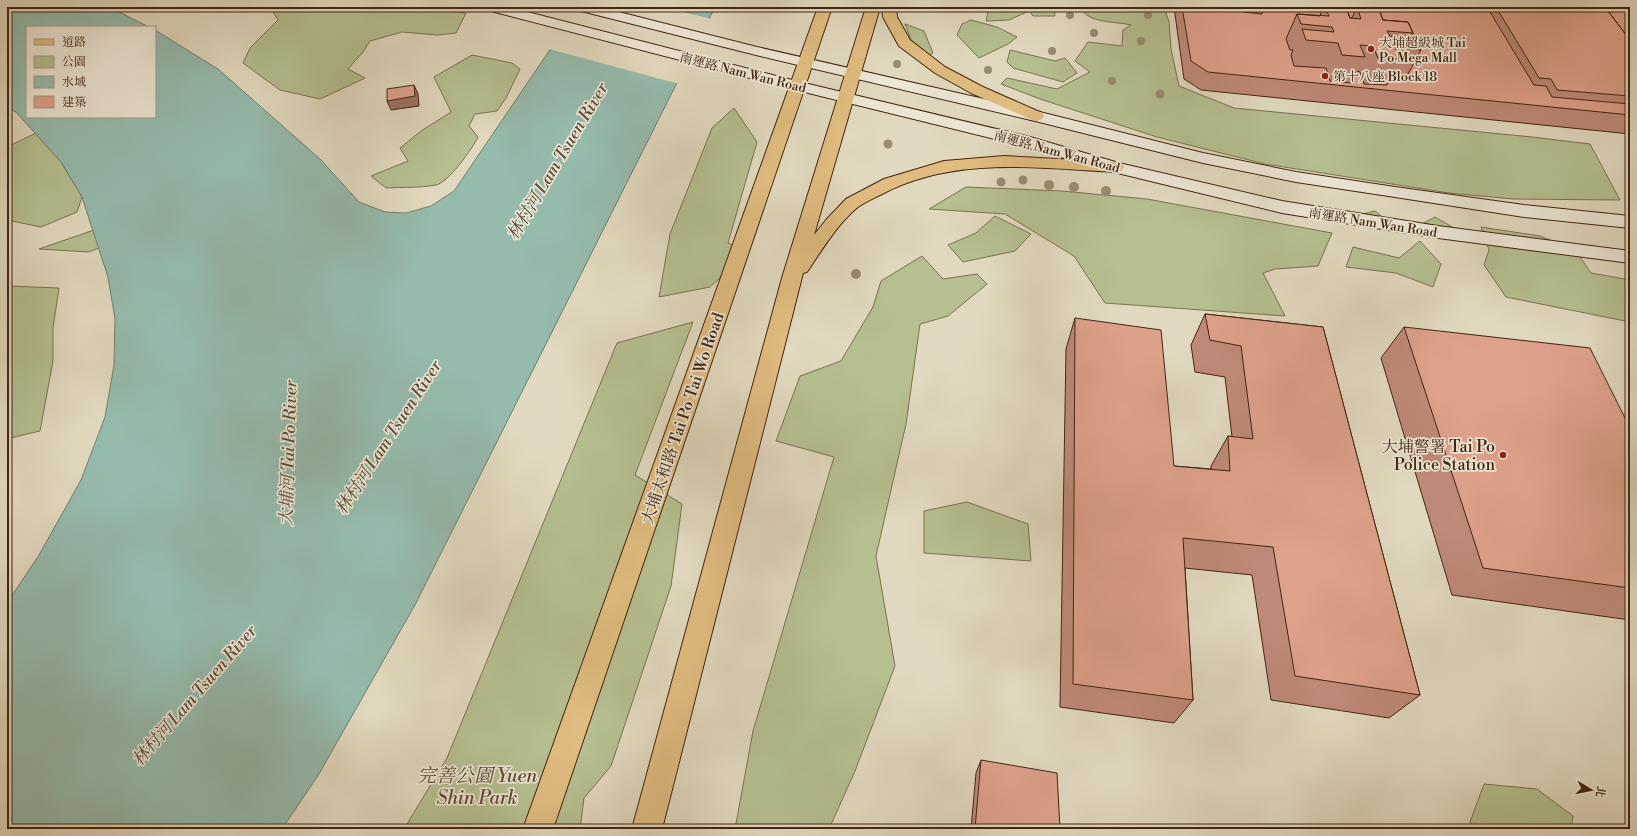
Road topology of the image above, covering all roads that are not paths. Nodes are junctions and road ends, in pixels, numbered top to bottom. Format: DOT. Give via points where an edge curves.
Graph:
graph roads {
  1 [pos="492,7"];
  2 [pos="582,7"];
  3 [pos="825,7"];
  4 [pos="873,7"];
  5 [pos="889,7"];
  6 [pos="805,63"];
  7 [pos="852,74"];
  8 [pos="797,86"];
  9 [pos="845,98"];
  10 [pos="1036,116"];
  11 [pos="1115,167"];
  12 [pos="1630,222"];
  13 [pos="1630,257"];
  14 [pos="792,278"];
  15 [pos="538,829"];
  16 [pos="647,829"];
  1 -- 8 [label="main road, 南運路 Nam Wan Road"];
  2 -- 6 [label="main road, 南運路 Nam Wan Road"];
  3 -- 6 [label="main road, 大埔太和路 Tai Po Tai Wo Road"];
  4 -- 7 [label="main road"];
  5 -- 10 [label="main road" via="890,17 904,43 940,70 977,90"];
  6 -- 7 [label="main road, 南運路 Nam Wan Road"];
  6 -- 8 [label="main road, 大埔太和路 Tai Po Tai Wo Road"];
  7 -- 9 [label="main road"];
  7 -- 10 [label="main road, 南運路 Nam Wan Road"];
  8 -- 9 [label="main road, 南運路 Nam Wan Road"];
  8 -- 15 [label="main road, 大埔太和路 Tai Po Tai Wo Road"];
  9 -- 11 [label="main road, 南運路 Nam Wan Road" via="1024,141"];
  9 -- 14 [label="main road"];
  10 -- 12 [label="main road, 南運路 Nam Wan Road" via="1203,158 1296,177 1524,211"];
  11 -- 13 [label="main road, 南運路 Nam Wan Road" via="1282,207 1438,232"];
  11 -- 14 [label="main road" via="1004,161 944,166 890,183 852,203 832,224"];
  14 -- 16 [label="main road"];
}
